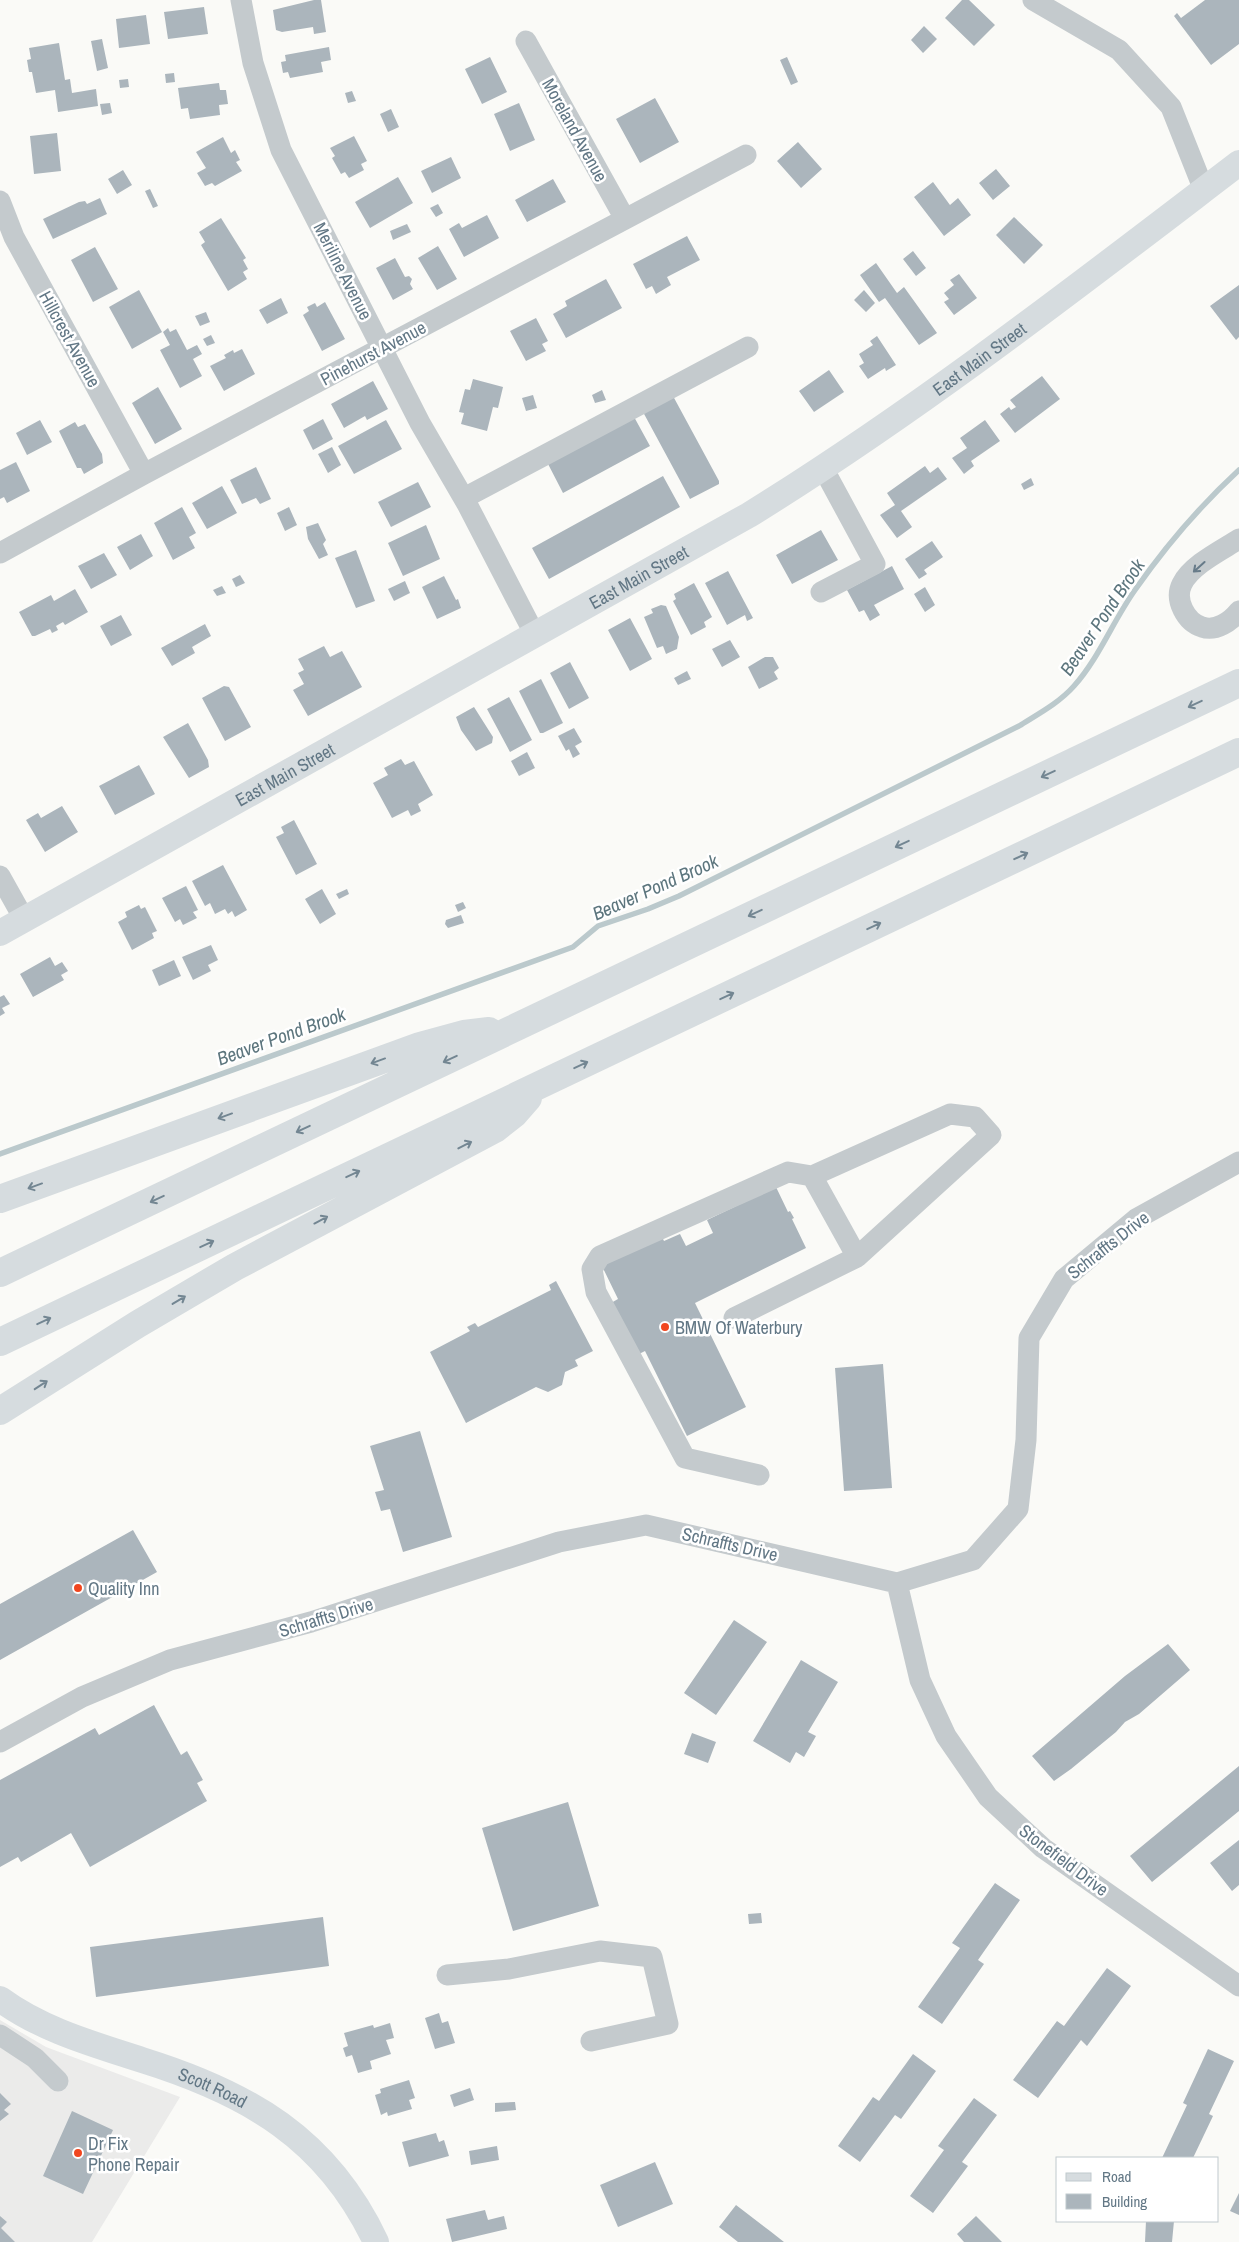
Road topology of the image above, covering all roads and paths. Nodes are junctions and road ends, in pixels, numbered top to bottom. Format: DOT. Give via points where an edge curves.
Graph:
graph roads {
  1 [pos="241,0"];
  2 [pos="1034,0"];
  3 [pos="526,41"];
  4 [pos="746,155"];
  5 [pos="1239,163"];
  6 [pos="1204,190"];
  7 [pos="0,201"];
  8 [pos="625,219"];
  9 [pos="7,241"];
  10 [pos="748,347"];
  11 [pos="382,348"];
  12 [pos="824,468"];
  13 [pos="144,474"];
  14 [pos="464,498"];
  15 [pos="1239,539"];
  16 [pos="0,553"];
  17 [pos="820,592"];
  18 [pos="1239,611"];
  19 [pos="535,636"];
  20 [pos="1239,683"];
  21 [pos="1239,752"];
  22 [pos="0,876"];
  23 [pos="24,919"];
  24 [pos="0,932"];
  25 [pos="510,1030"];
  26 [pos="537,1086"];
  27 [pos="1239,1162"];
  28 [pos="812,1176"];
  29 [pos="0,1200"];
  30 [pos="857,1257"];
  31 [pos="0,1273"];
  32 [pos="734,1318"];
  33 [pos="0,1342"];
  34 [pos="0,1412"];
  35 [pos="759,1475"];
  36 [pos="897,1583"];
  37 [pos="0,1742"];
  38 [pos="447,1975"];
  39 [pos="1239,1986"];
  40 [pos="0,1999"];
  41 [pos="0,2035"];
  42 [pos="591,2041"];
  43 [pos="58,2081"];
  44 [pos="376,2242"];
  1 -- 11 [label="street, Meriline Avenue" via="253,63 281,150"];
  2 -- 6 [label="street" via="1119,50 1171,107"];
  3 -- 8 [label="street, Moreland Avenue"];
  4 -- 8 [label="street, Pinehurst Avenue"];
  5 -- 6 [label="main road, East Main Street"];
  6 -- 12 [label="main road, East Main Street" via="957,375"];
  7 -- 9 [label="street, Hillcrest Avenue"];
  8 -- 11 [label="street, Pinehurst Avenue"];
  9 -- 13 [label="street, Hillcrest Avenue"];
  10 -- 14 [label="street"];
  11 -- 13 [label="street, Pinehurst Avenue"];
  11 -- 14 [label="street, Meriline Avenue" via="420,423"];
  12 -- 17 [label="street" via="874,564"];
  12 -- 19 [label="main road, East Main Street" via="719,533"];
  13 -- 16 [label="street, Pinehurst Avenue"];
  14 -- 19 [label="street, Meriline Avenue"];
  15 -- 18 [label="street, one-way" via="1190,574 1182,584 1180,596 1182,609 1191,621 1203,628 1218,627"];
  19 -- 23 [label="main road, East Main Street"];
  20 -- 25 [label="highway, one-way"];
  26 -- 21 [label="highway, one-way"];
  22 -- 23 [label="street"];
  23 -- 24 [label="main road, East Main Street"];
  25 -- 29 [label="highway, one-way" via="464,1034 420,1046"];
  25 -- 31 [label="highway, one-way"];
  33 -- 26 [label="highway, one-way"];
  34 -- 26 [label="highway, one-way" via="235,1267 495,1130 514,1114"];
  27 -- 36 [label="street, Schraffts Drive" via="1136,1219 1064,1279 1028,1338 1026,1440 1018,1509 972,1560"];
  28 -- 30 [label="street"];
  28 -- 30 [label="street" via="950,1114 975,1117 991,1135"];
  28 -- 35 [label="street" via="788,1172 600,1256 592,1269 596,1292 684,1458"];
  30 -- 32 [label="street"];
  36 -- 37 [label="street, Schraffts Drive" via="646,1525 559,1542 311,1622 170,1660 82,1697"];
  36 -- 39 [label="street, Stonefield Drive" via="920,1680 946,1736 988,1797 1043,1848"];
  38 -- 42 [label="street" via="509,1969 600,1951 652,1956 668,2024"];
  40 -- 44 [label="main road, Scott Road" via="66,2035 190,2076 260,2109 292,2133 337,2177 355,2202"];
  41 -- 43 [label="street" via="34,2058"];
}
